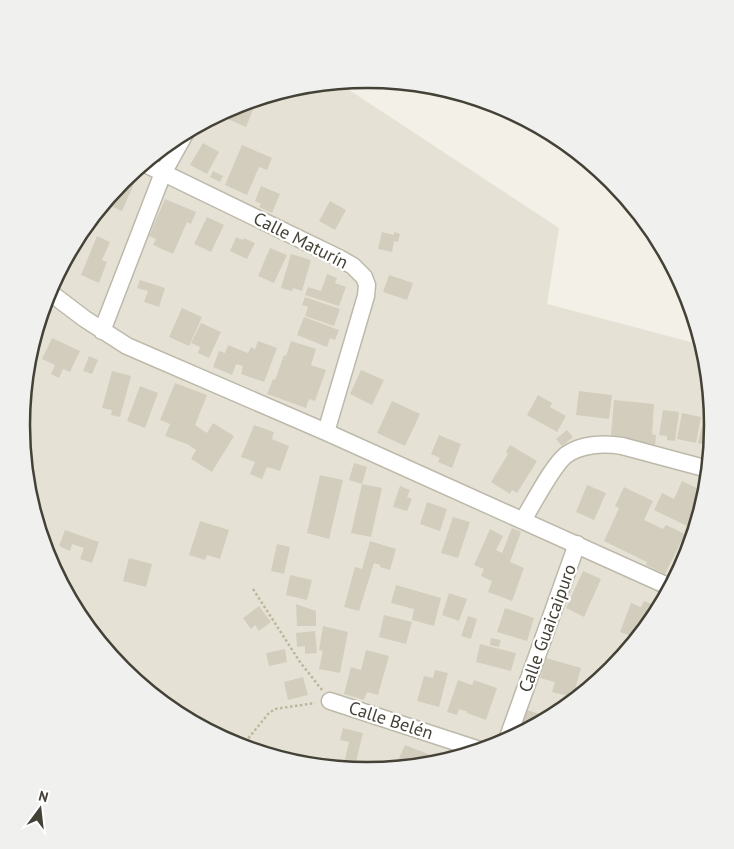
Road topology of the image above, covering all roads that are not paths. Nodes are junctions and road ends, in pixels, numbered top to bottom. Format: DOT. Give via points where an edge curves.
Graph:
graph roads {
  1 [pos="180,144"];
  2 [pos="150,167"];
  3 [pos="163,173"];
  4 [pos="56,297"];
  5 [pos="102,331"];
  6 [pos="326,432"];
  7 [pos="701,467"];
  8 [pos="523,520"];
  9 [pos="577,544"];
  10 [pos="664,584"];
  11 [pos="330,701"];
  12 [pos="511,729"];
  13 [pos="468,746"];
  1 -- 3 [label="street"];
  2 -- 3 [label="street, Calle Maturín"];
  3 -- 5 [label="street"];
  3 -- 6 [label="street, Calle Maturín" via="339,258 354,266 364,277 366,296"];
  4 -- 5 [label="street"];
  5 -- 6 [label="street" via="127,346"];
  6 -- 8 [label="street"];
  7 -- 8 [label="street" via="612,444 581,448 565,456 558,464"];
  8 -- 9 [label="street"];
  9 -- 10 [label="street"];
  9 -- 12 [label="street, Calle Guaicaipuro"];
  11 -- 13 [label="street, Calle Belén"];
}
